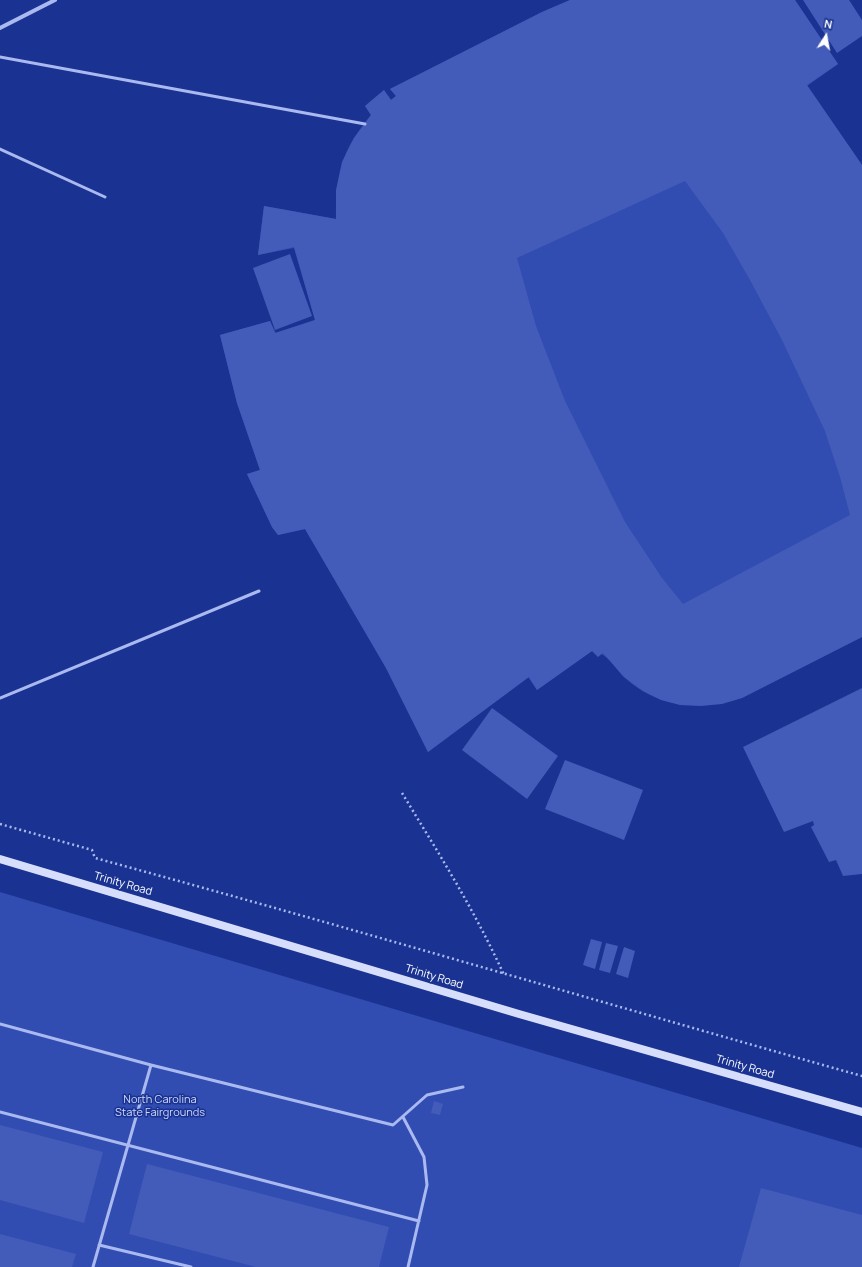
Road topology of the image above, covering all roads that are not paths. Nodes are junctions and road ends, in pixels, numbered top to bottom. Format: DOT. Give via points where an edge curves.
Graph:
graph roads {
  1 [pos="55,0"];
  2 [pos="0,28"];
  3 [pos="0,57"];
  4 [pos="364,124"];
  5 [pos="0,149"];
  6 [pos="105,197"];
  7 [pos="259,591"];
  8 [pos="0,698"];
  9 [pos="0,859"];
  10 [pos="0,1024"];
  11 [pos="151,1065"];
  12 [pos="463,1087"];
  13 [pos="0,1112"];
  14 [pos="862,1112"];
  15 [pos="403,1117"];
  16 [pos="128,1145"];
  17 [pos="419,1222"];
  18 [pos="99,1245"];
  19 [pos="93,1267"];
  20 [pos="191,1267"];
  21 [pos="408,1267"];
  1 -- 2 [label="street"];
  3 -- 4 [label="lane"];
  5 -- 6 [label="lane"];
  7 -- 8 [label="lane"];
  9 -- 14 [label="main road, Trinity Road" via="513,1012"];
  10 -- 11 [label="lane"];
  11 -- 15 [label="lane" via="393,1125"];
  11 -- 16 [label="lane"];
  12 -- 15 [label="lane" via="427,1095"];
  13 -- 16 [label="lane"];
  15 -- 17 [label="lane" via="424,1157 427,1185"];
  16 -- 17 [label="lane"];
  16 -- 18 [label="lane"];
  17 -- 21 [label="lane"];
  18 -- 19 [label="lane"];
  18 -- 20 [label="lane"];
}
